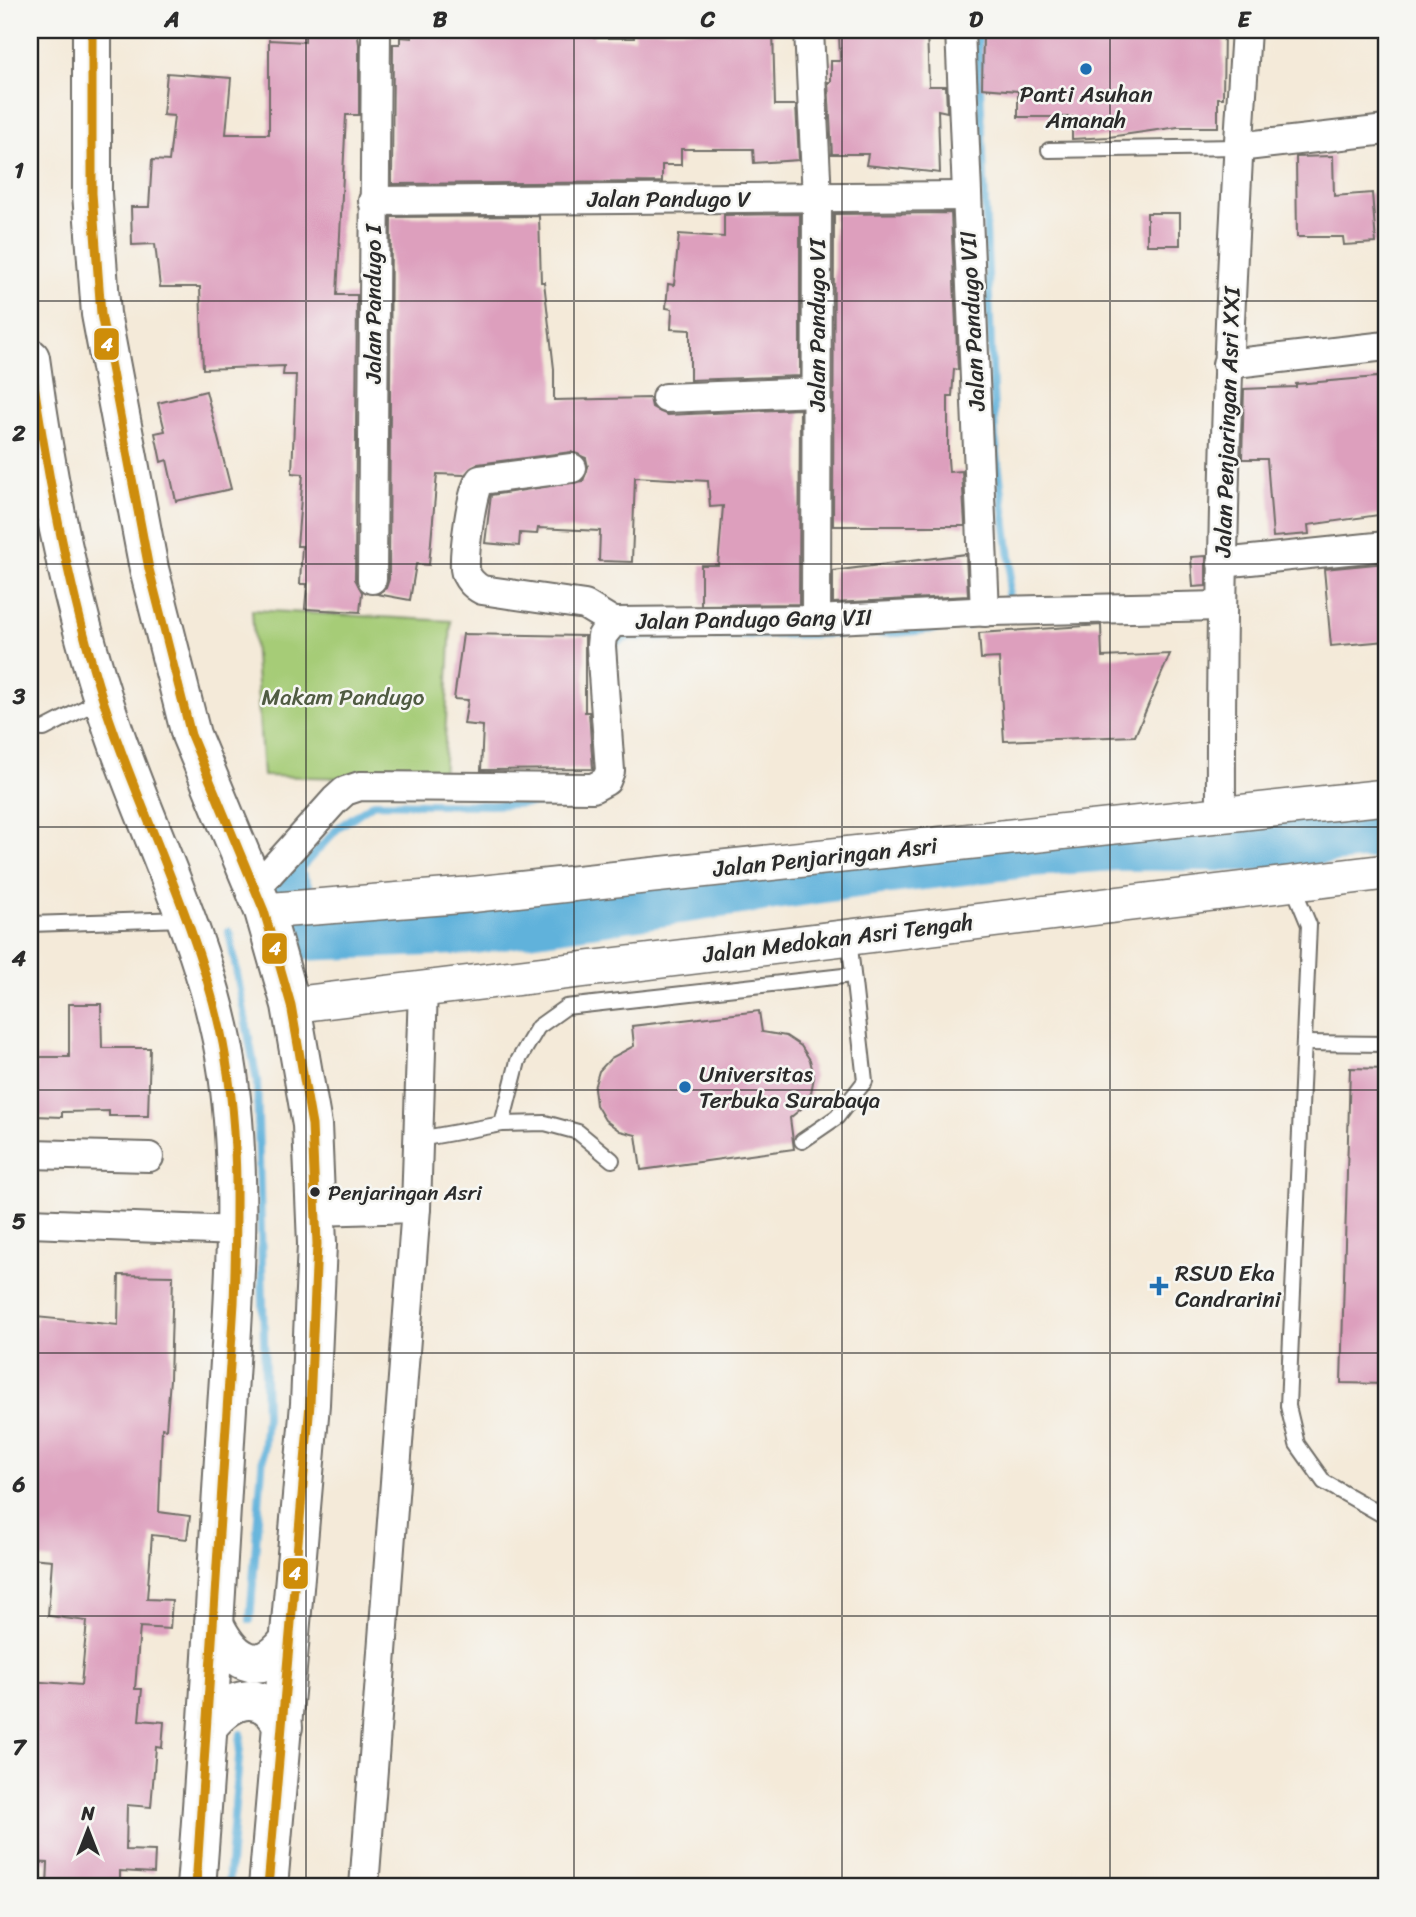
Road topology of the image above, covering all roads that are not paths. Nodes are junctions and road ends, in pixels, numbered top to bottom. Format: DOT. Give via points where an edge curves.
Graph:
graph roads {
  1 [pos="92,30"];
  2 [pos="376,30"];
  3 [pos="809,30"];
  4 [pos="960,30"];
  5 [pos="1246,30"];
  6 [pos="1386,130"];
  7 [pos="1238,147"];
  8 [pos="1049,150"];
  9 [pos="966,196"];
  10 [pos="817,198"];
  11 [pos="373,201"];
  12 [pos="1386,346"];
  13 [pos="30,358"];
  14 [pos="1227,365"];
  15 [pos="816,392"];
  16 [pos="666,398"];
  17 [pos="572,468"];
  18 [pos="41,510"];
  19 [pos="1386,546"];
  20 [pos="1222,564"];
  21 [pos="372,579"];
  22 [pos="1221,606"];
  23 [pos="997,611"];
  24 [pos="816,620"];
  25 [pos="613,622"];
  26 [pos="103,699"];
  27 [pos="30,728"];
  28 [pos="1386,797"];
  29 [pos="1221,815"];
  30 [pos="1386,872"];
  31 [pos="1291,883"];
  32 [pos="280,904"];
  33 [pos="186,919"];
  34 [pos="30,924"];
  35 [pos="849,936"];
  36 [pos="852,975"];
  37 [pos="424,988"];
  38 [pos="290,1004"];
  39 [pos="1304,1043"];
  40 [pos="1386,1044"];
  41 [pos="502,1124"];
  42 [pos="419,1139"];
  43 [pos="802,1141"];
  44 [pos="30,1154"];
  45 [pos="149,1157"];
  46 [pos="612,1160"];
  47 [pos="416,1208"];
  48 [pos="315,1211"];
  49 [pos="30,1223"];
  50 [pos="237,1231"];
  51 [pos="1386,1517"];
  52 [pos="214,1625"];
  53 [pos="288,1642"];
  54 [pos="209,1725"];
  55 [pos="283,1727"];
  56 [pos="196,1887"];
  57 [pos="268,1887"];
  58 [pos="364,1887"];
  1 -- 32 [label="main road" via="92,193 99,287 149,569 191,735"];
  2 -- 11 [label="street, Jalan Pandugo I"];
  3 -- 10 [label="street, Jalan Pandugo VI"];
  4 -- 9 [label="street, Jalan Pandugo VII"];
  5 -- 7 [label="street, Jalan Penjaringan Asri XXI"];
  6 -- 7 [label="street"];
  7 -- 8 [label="lane"];
  7 -- 14 [label="street, Jalan Penjaringan Asri XXI"];
  9 -- 10 [label="street, Jalan Pandugo V"];
  9 -- 23 [label="street, Jalan Pandugo VII"];
  10 -- 11 [label="street, Jalan Pandugo V"];
  10 -- 15 [label="street, Jalan Pandugo VI"];
  11 -- 21 [label="street, Jalan Pandugo I"];
  12 -- 14 [label="street"];
  13 -- 18 [label="main road"];
  14 -- 20 [label="street, Jalan Penjaringan Asri XXI"];
  15 -- 16 [label="street"];
  15 -- 24 [label="street, Jalan Pandugo VI"];
  17 -- 25 [label="street" via="480,480 473,495 465,570 482,590 585,605"];
  18 -- 26 [label="main road" via="71,587"];
  19 -- 20 [label="street"];
  20 -- 22 [label="street, Jalan Penjaringan Asri XXI"];
  22 -- 23 [label="street"];
  22 -- 29 [label="street, Jalan Penjaringan Asri XXI"];
  23 -- 24 [label="street, Jalan Pandugo Gang VII"];
  24 -- 25 [label="street, Jalan Pandugo Gang VII"];
  25 -- 32 [label="street, Jalan Pandugo Gang VII" via="602,636 601,646 610,771 606,781 593,788 360,786 345,791 335,800"];
  26 -- 27 [label="lane" via="44,729"];
  26 -- 33 [label="main road"];
  28 -- 29 [label="street, Jalan Penjaringan Asri"];
  29 -- 32 [label="street, Jalan Penjaringan Asri" via="467,895"];
  30 -- 31 [label="street, Jalan Medokan Asri Tengah"];
  31 -- 35 [label="street, Jalan Medokan Asri Tengah"];
  31 -- 39 [label="lane" via="1309,925"];
  32 -- 38 [label="main road"];
  33 -- 34 [label="lane"];
  33 -- 50 [label="main road" via="215,1008 228,1072"];
  35 -- 36 [label="lane"];
  35 -- 37 [label="street, Jalan Medokan Asri Tengah"];
  36 -- 41 [label="lane" via="566,1007 538,1027 518,1062"];
  36 -- 43 [label="lane" via="865,1081 836,1117"];
  37 -- 38 [label="street, Jalan Medokan Asri Tengah"];
  37 -- 42 [label="street"];
  38 -- 48 [label="main road" via="312,1125"];
  39 -- 40 [label="lane"];
  39 -- 51 [label="lane" via="1288,1406 1297,1444 1324,1482"];
  41 -- 42 [label="lane"];
  41 -- 46 [label="lane" via="545,1123 578,1132"];
  42 -- 47 [label="street"];
  44 -- 45 [label="street"];
  47 -- 48 [label="street"];
  47 -- 58 [label="street"];
  48 -- 53 [label="main road" via="310,1404"];
  49 -- 50 [label="street"];
  50 -- 52 [label="main road"];
  52 -- 53 [label="main road" via="240,1660 268,1660"];
  52 -- 54 [label="main road"];
  53 -- 55 [label="main road"];
  54 -- 55 [label="main road" via="228,1706 254,1700 277,1714"];
  54 -- 56 [label="main road"];
  55 -- 57 [label="main road"];
}
